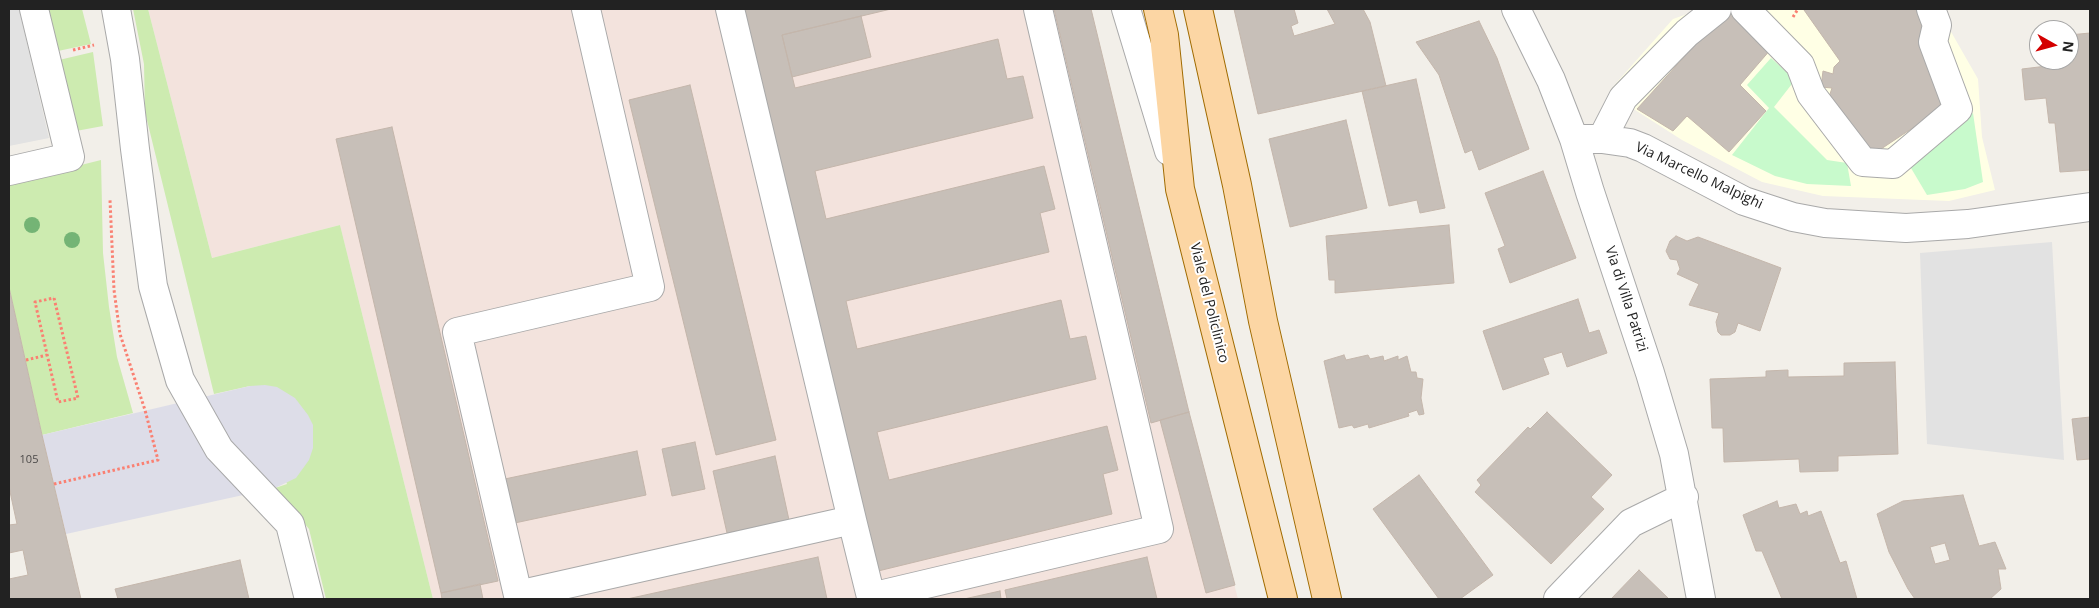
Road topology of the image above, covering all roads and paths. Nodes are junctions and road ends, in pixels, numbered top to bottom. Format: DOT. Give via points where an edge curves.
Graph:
graph roads {
  1 [pos="34,9"];
  2 [pos="116,9"];
  3 [pos="586,9"];
  4 [pos="730,9"];
  5 [pos="1038,9"];
  6 [pos="1126,9"];
  7 [pos="1158,9"];
  8 [pos="1198,9"];
  9 [pos="1516,9"];
  10 [pos="1717,9"];
  11 [pos="1745,9"];
  12 [pos="1932,9"];
  13 [pos="1574,139"];
  14 [pos="1602,139"];
  15 [pos="9,171"];
  16 [pos="1180,189"];
  17 [pos="110,196"];
  18 [pos="2090,208"];
  19 [pos="47,354"];
  20 [pos="26,360"];
  21 [pos="54,484"];
  22 [pos="1684,498"];
  23 [pos="852,520"];
  24 [pos="567,592"];
  25 [pos="309,599"];
  26 [pos="1283,599"];
  27 [pos="1327,599"];
  28 [pos="1558,599"];
  29 [pos="1702,599"];
  1 -- 15 [label="street" via="70,157"];
  2 -- 25 [label="street" via="126,59 153,286 180,380 219,449 290,524"];
  3 -- 24 [label="street" via="650,287 458,332 518,595"];
  4 -- 23 [label="street"];
  5 -- 23 [label="street" via="1159,529 871,597"];
  6 -- 16 [label="street, Viale del Policlinico"];
  7 -- 16 [label="main road" via="1164,35"];
  8 -- 27 [label="main road" via="1263,321"];
  9 -- 13 [label="street, Via di Villa Patrizi" via="1551,80"];
  10 -- 14 [label="street" via="1687,32 1624,98"];
  11 -- 12 [label="street" via="1800,65 1811,94 1863,162 1893,164 1958,108 1933,42 1937,25"];
  13 -- 14 [label="street, Via Marcello Malpighi"];
  13 -- 22 [label="street, Via di Villa Patrizi" via="1650,373"];
  14 -- 18 [label="street, Via Marcello Malpighi" via="1643,148 1744,201 1793,217 1825,223 1906,228 1968,224"];
  16 -- 26 [label="main road, Viale del Policlinico"];
  17 -- 21 [label="path" via="114,290 120,334 158,460"];
  19 -- 19 [label="path" via="35,302 54,298 78,398 58,402"];
  19 -- 20 [label="path"];
  22 -- 28 [label="street" via="1631,523"];
  22 -- 29 [label="street, Via di Villa Patrizi"];
  23 -- 24 [label="street"];
}
